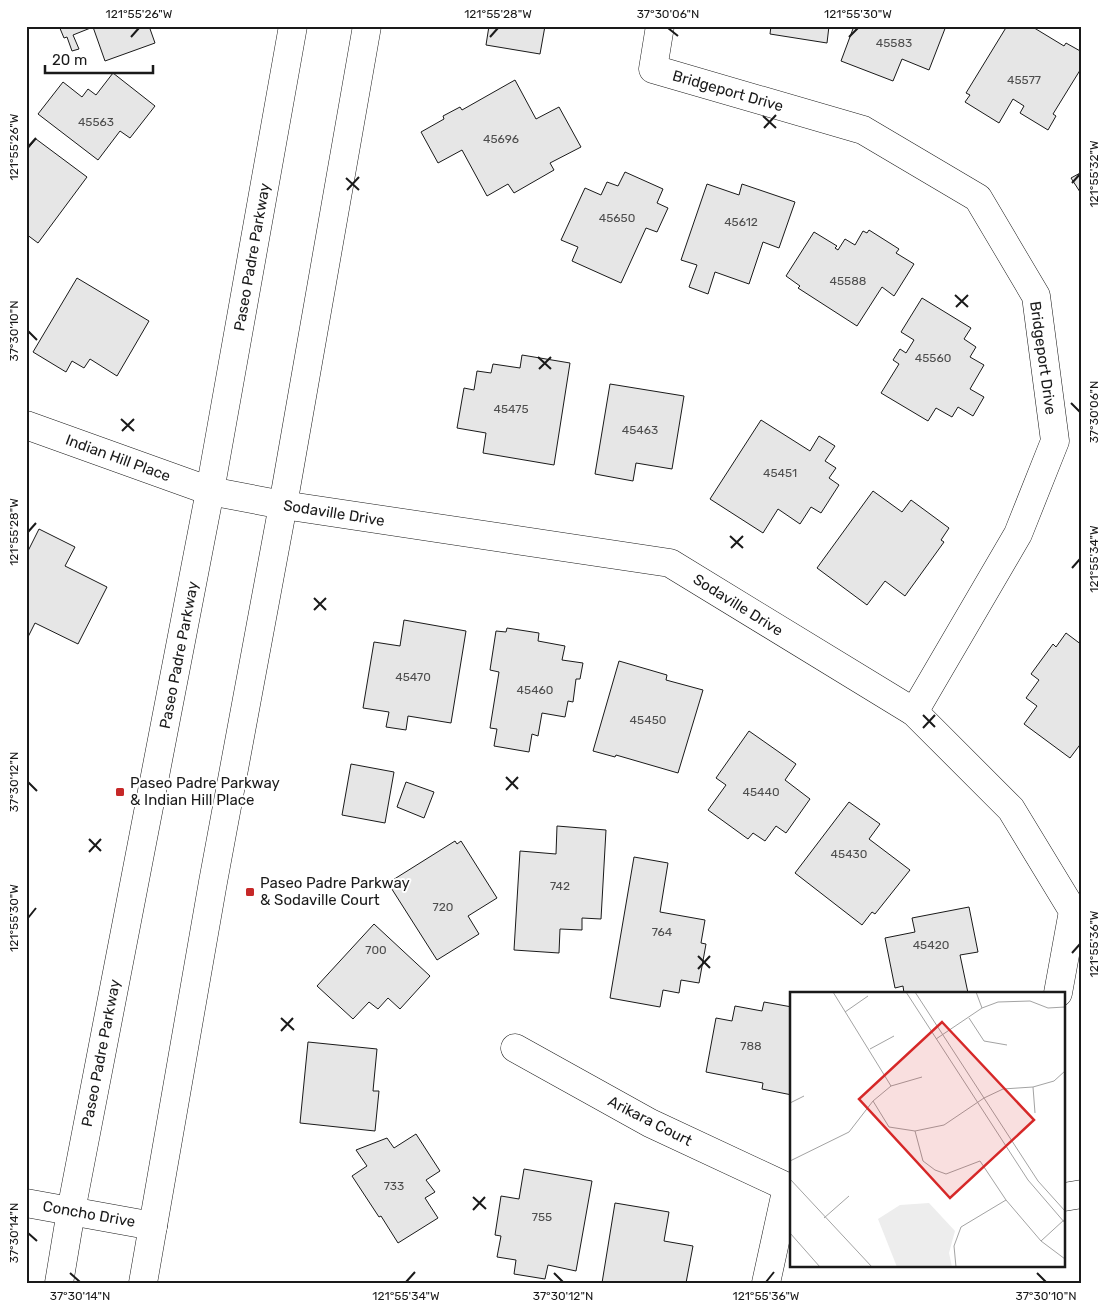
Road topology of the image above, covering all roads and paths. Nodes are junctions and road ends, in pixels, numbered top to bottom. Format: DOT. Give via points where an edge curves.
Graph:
graph roads {
  1 [pos="293,26"];
  2 [pos="367,26"];
  3 [pos="660,26"];
  4 [pos="26,425"];
  5 [pos="210,491"];
  6 [pos="283,505"];
  7 [pos="914,712"];
  8 [pos="1058,992"];
  9 [pos="515,1048"];
  10 [pos="789,1188"];
  11 [pos="1082,1194"];
  12 [pos="1066,1197"];
  13 [pos="26,1203"];
  14 [pos="71,1211"];
  15 [pos="153,1226"];
  16 [pos="59,1283"];
  17 [pos="144,1283"];
  18 [pos="766,1283"];
  1 -- 5 [label="street, Paseo Padre Parkway"];
  2 -- 6 [label="street"];
  3 -- 7 [label="street, Bridgeport Drive" via="653,69 863,130 978,198 1036,296 1055,441 1018,534"];
  4 -- 5 [label="street, Indian Hill Place"];
  5 -- 6 [label="street, Sodaville Drive"];
  5 -- 14 [label="street, Paseo Padre Parkway"];
  6 -- 7 [label="street, Sodaville Drive" via="670,563"];
  6 -- 15 [label="street"];
  7 -- 8 [label="street, Sodaville Drive" via="1012,809 1072,911"];
  9 -- 10 [label="street, Arikara Court" via="650,1123"];
  10 -- 18 [label="street"];
  11 -- 12 [label="street"];
  13 -- 14 [label="street, Concho Drive"];
  14 -- 15 [label="street, Concho Drive"];
  14 -- 16 [label="street, Paseo Padre Parkway"];
  15 -- 17 [label="street"];
}
